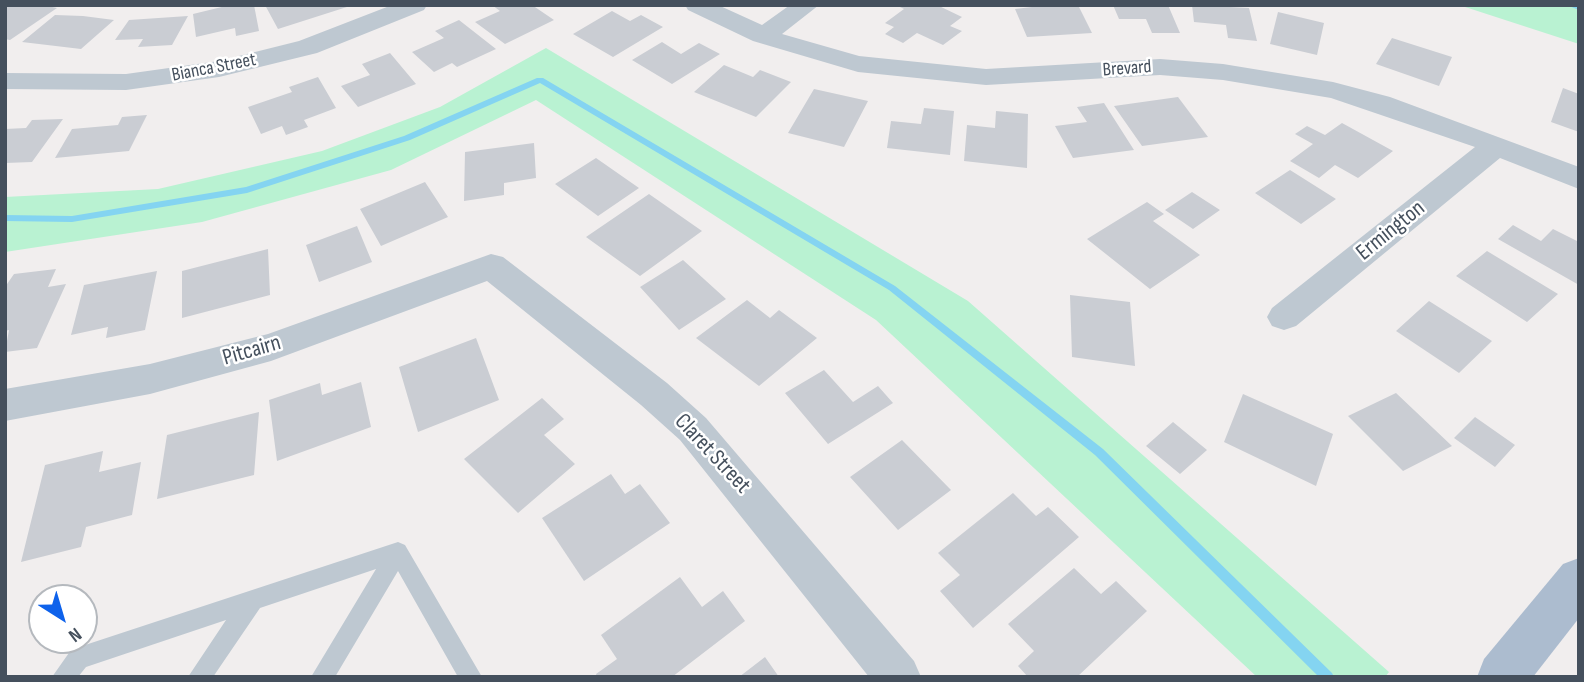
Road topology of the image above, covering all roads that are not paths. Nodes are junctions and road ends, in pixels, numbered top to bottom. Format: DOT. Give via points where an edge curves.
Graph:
graph roads {
  1 [pos="415,5"];
  2 [pos="697,5"];
  3 [pos="807,5"];
  4 [pos="762,36"];
  5 [pos="5,81"];
  6 [pos="1497,145"];
  7 [pos="1571,173"];
  8 [pos="491,266"];
  9 [pos="1284,317"];
  10 [pos="5,405"];
  11 [pos="398,552"];
  12 [pos="1579,580"];
  13 [pos="253,600"];
  14 [pos="464,672"];
  15 [pos="63,677"];
  16 [pos="200,677"];
  17 [pos="322,677"];
  18 [pos="898,677"];
  19 [pos="1502,677"];
  1 -- 5 [label="street, Bianca Street" via="308,47 219,69 126,82"];
  2 -- 4 [label="street, Brevard"];
  3 -- 4 [label="street"];
  4 -- 6 [label="street, Brevard" via="858,64 944,75 1028,76 1160,67 1274,79 1380,103"];
  6 -- 7 [label="street, Brevard"];
  6 -- 9 [label="street, Ermington"];
  8 -- 10 [label="street, Pitcairn" via="271,347 150,379"];
  8 -- 18 [label="street, Claret Street" via="693,429"];
  11 -- 13 [label="lane"];
  11 -- 14 [label="lane"];
  11 -- 17 [label="lane"];
  12 -- 19 [label="main road"];
  13 -- 15 [label="lane" via="79,659"];
  13 -- 16 [label="lane"];
}
